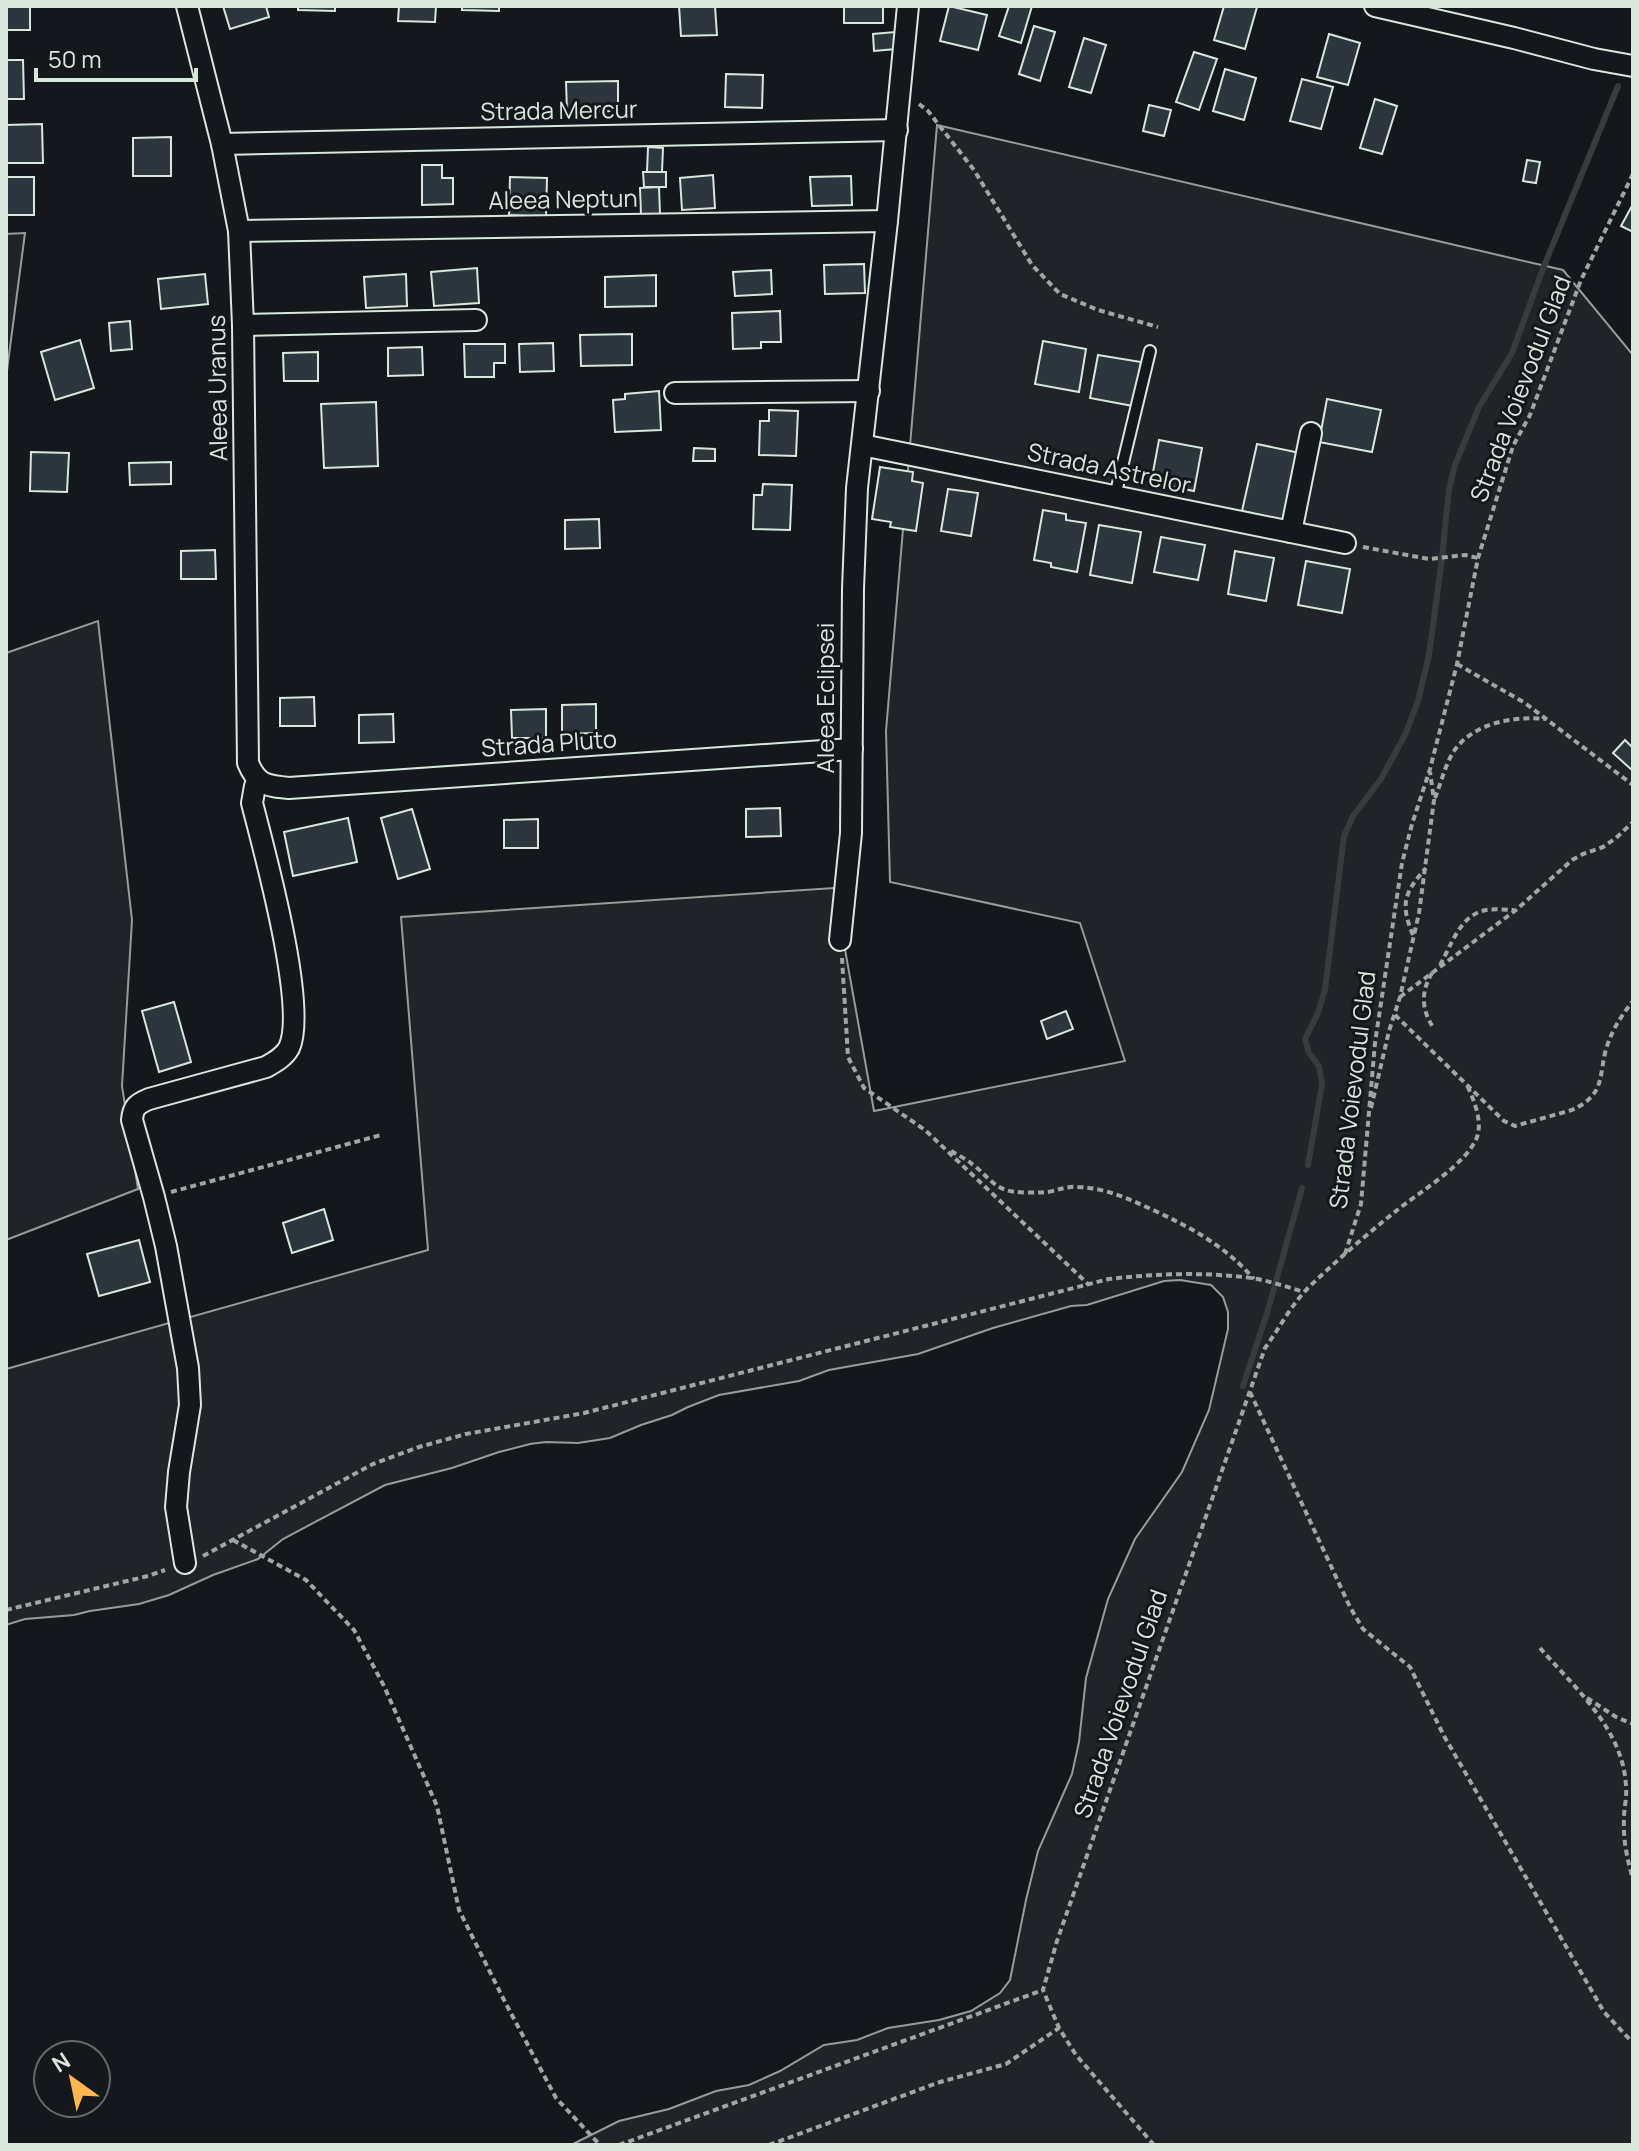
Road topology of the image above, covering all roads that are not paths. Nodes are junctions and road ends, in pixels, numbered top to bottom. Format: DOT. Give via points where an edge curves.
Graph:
graph roads {
  1 [pos="187,6"];
  2 [pos="908,6"];
  3 [pos="1375,6"];
  4 [pos="1633,66"];
  5 [pos="897,130"];
  6 [pos="222,144"];
  7 [pos="887,221"];
  8 [pos="239,231"];
  9 [pos="476,320"];
  10 [pos="243,325"];
  11 [pos="1150,351"];
  12 [pos="869,391"];
  13 [pos="675,393"];
  14 [pos="1311,433"];
  15 [pos="862,445"];
  16 [pos="1115,496"];
  17 [pos="1291,532"];
  18 [pos="1345,543"];
  19 [pos="852,749"];
  20 [pos="257,778"];
  21 [pos="840,940"];
  22 [pos="185,1563"];
  1 -- 6 [label="street, Aleea Uranus"];
  2 -- 5 [label="street, Aleea Eclipsei"];
  3 -- 4 [label="street"];
  5 -- 6 [label="street, Strada Mercur"];
  5 -- 7 [label="street, Aleea Eclipsei"];
  6 -- 8 [label="street, Aleea Uranus"];
  7 -- 8 [label="street, Aleea Neptun"];
  7 -- 12 [label="street, Aleea Eclipsei"];
  8 -- 10 [label="street, Aleea Uranus"];
  9 -- 10 [label="street"];
  10 -- 20 [label="street, Aleea Uranus" via="248,763"];
  11 -- 16 [label="lane"];
  12 -- 13 [label="street"];
  12 -- 15 [label="street, Aleea Eclipsei"];
  14 -- 17 [label="street"];
  15 -- 16 [label="street, Strada Astrelor"];
  15 -- 19 [label="street, Aleea Eclipsei" via="853,589"];
  16 -- 17 [label="street, Strada Astrelor"];
  17 -- 18 [label="street, Strada Astrelor"];
  19 -- 20 [label="street, Strada Pluto" via="289,788"];
  19 -- 21 [label="street, Aleea Eclipsei" via="851,833"];
  20 -- 22 [label="street, Aleea Uranus" via="252,803 292,985 289,1048 266,1067 132,1110 188,1368 190,1405 176,1507"];
}
